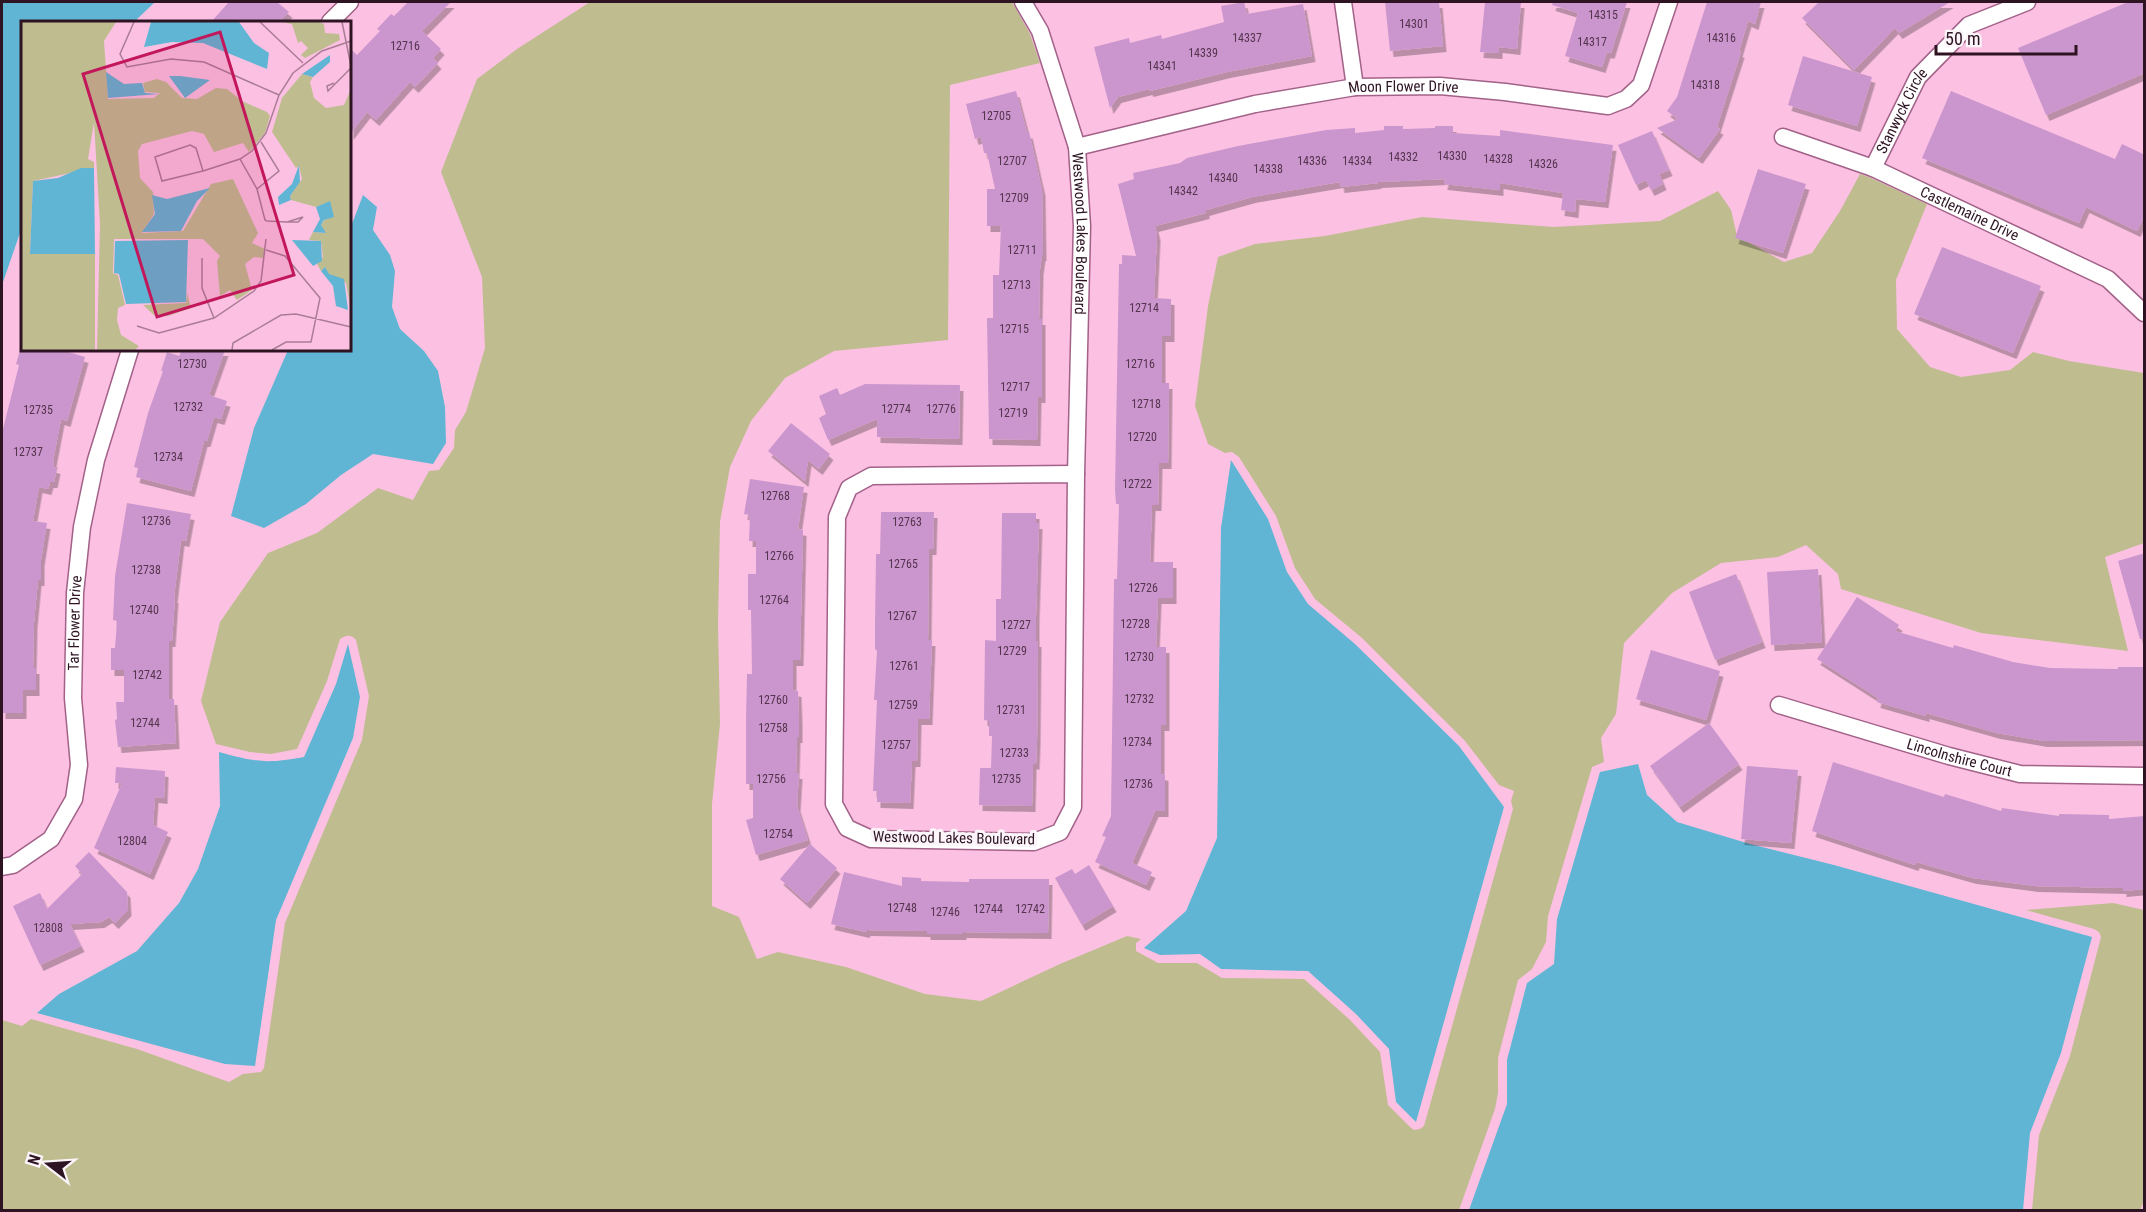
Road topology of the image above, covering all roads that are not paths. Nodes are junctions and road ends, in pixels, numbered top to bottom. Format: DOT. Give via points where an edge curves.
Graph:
graph roads {
  1 [pos="350,2"];
  2 [pos="1023,2"];
  3 [pos="1343,2"];
  4 [pos="1669,2"];
  5 [pos="2027,2"];
  6 [pos="331,21"];
  7 [pos="1355,87"];
  8 [pos="1783,137"];
  9 [pos="1077,147"];
  10 [pos="1873,168"];
  11 [pos="2145,313"];
  12 [pos="130,351"];
  13 [pos="1076,474"];
  14 [pos="1779,705"];
  15 [pos="2145,776"];
  16 [pos="2,867"];
  1 -- 6 [label="street"];
  2 -- 9 [label="street, Westwood Lakes Boulevard" via="1040,31"];
  3 -- 7 [label="street"];
  4 -- 7 [label="street, Moon Flower Drive" via="1641,85 1626,99 1608,106 1440,86"];
  5 -- 10 [label="street, Stanwyck Circle" via="1969,25 1918,77"];
  7 -- 9 [label="street, Moon Flower Drive" via="1255,104"];
  8 -- 10 [label="street, Castlemaine Drive"];
  9 -- 13 [label="street, Westwood Lakes Boulevard" via="1082,226"];
  10 -- 11 [label="street, Castlemaine Drive" via="2108,279"];
  12 -- 16 [label="street, Tar Flower Drive" via="96,460 81,538 75,593 73,698 79,765 74,799 51,839 13,865"];
  13 -- 13 [label="street, Westwood Lakes Boulevard" via="1073,807 1060,832 1034,842 871,839 847,828 834,804 834,792 837,517 849,488 872,476"];
  14 -- 15 [label="street, Lincolnshire Court" via="2020,774"];
}
